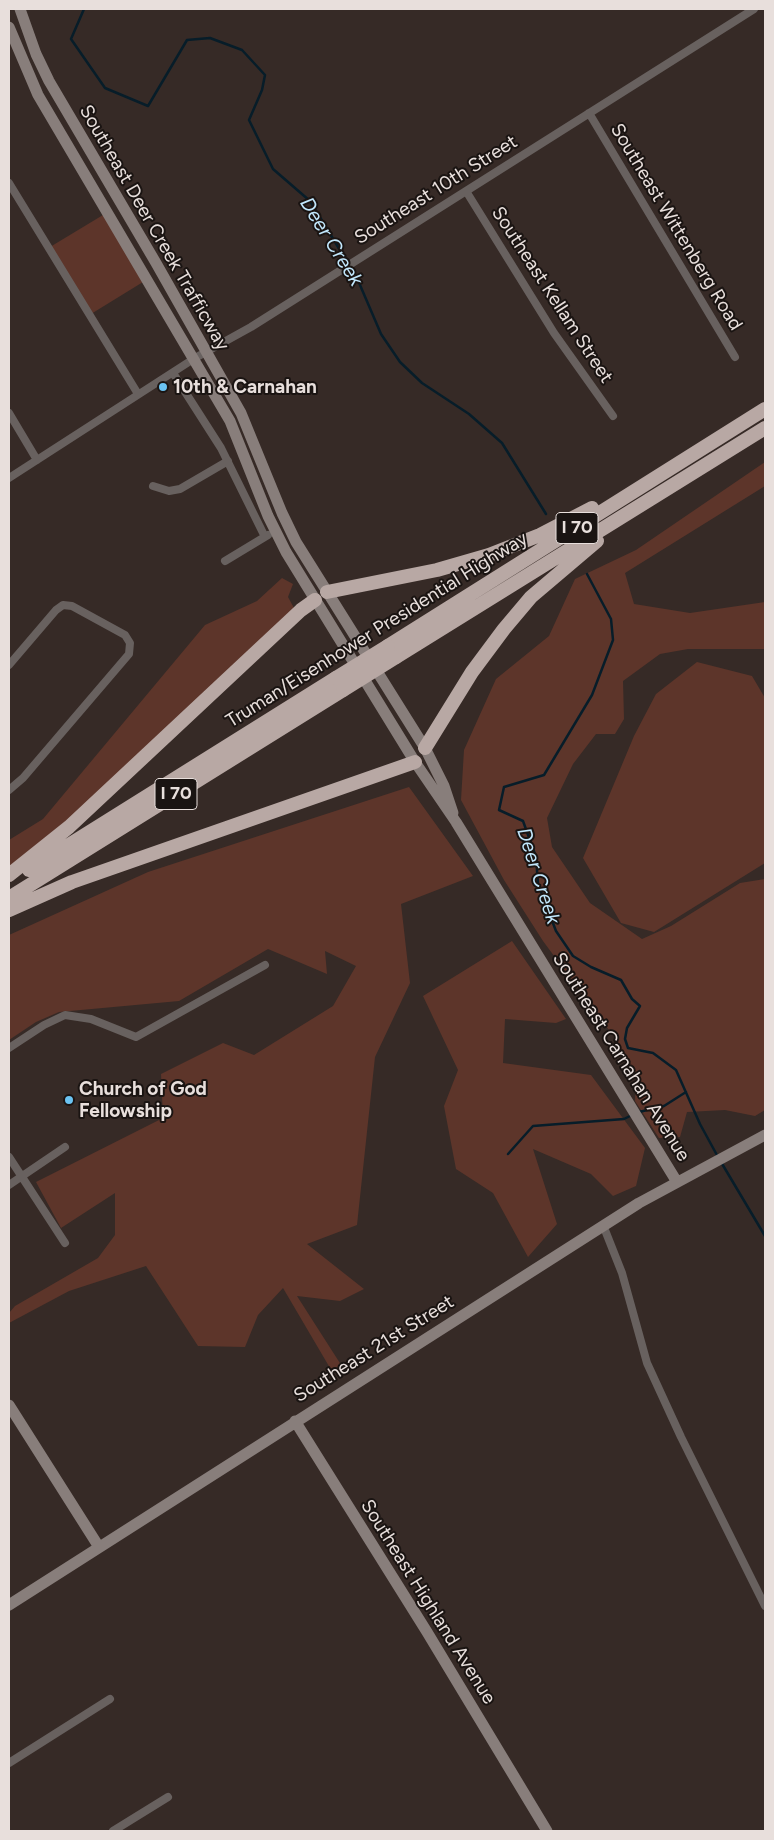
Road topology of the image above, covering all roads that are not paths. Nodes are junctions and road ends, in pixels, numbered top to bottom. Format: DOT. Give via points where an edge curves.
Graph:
graph roads {
  1 [pos="20,9"];
  2 [pos="754,9"];
  3 [pos="9,27"];
  4 [pos="589,112"];
  5 [pos="10,189"];
  6 [pos="466,191"];
  7 [pos="206,352"];
  8 [pos="195,358"];
  9 [pos="735,358"];
  10 [pos="173,373"];
  11 [pos="138,394"];
  12 [pos="765,409"];
  13 [pos="9,413"];
  14 [pos="613,416"];
  15 [pos="765,428"];
  16 [pos="690,457"];
  17 [pos="37,460"];
  18 [pos="228,461"];
  19 [pos="9,478"];
  20 [pos="153,486"];
  21 [pos="663,491"];
  22 [pos="270,534"];
  23 [pos="225,562"];
  24 [pos="328,592"];
  25 [pos="315,600"];
  26 [pos="392,651"];
  27 [pos="9,665"];
  28 [pos="340,684"];
  29 [pos="424,748"];
  30 [pos="415,762"];
  31 [pos="9,790"];
  32 [pos="456,822"];
  33 [pos="9,875"];
  34 [pos="9,882"];
  35 [pos="9,898"];
  36 [pos="9,910"];
  37 [pos="265,965"];
  38 [pos="9,1048"];
  39 [pos="765,1135"];
  40 [pos="65,1147"];
  41 [pos="9,1158"];
  42 [pos="21,1177"];
  43 [pos="677,1182"];
  44 [pos="9,1185"];
  45 [pos="603,1226"];
  46 [pos="66,1242"];
  47 [pos="9,1405"];
  48 [pos="295,1420"];
  49 [pos="98,1547"];
  50 [pos="9,1604"];
  51 [pos="765,1606"];
  52 [pos="110,1699"];
  53 [pos="9,1763"];
  54 [pos="168,1797"];
  55 [pos="113,1831"];
  56 [pos="547,1831"];
  1 -- 7 [label="street, Southeast Deer Creek Trafficway" via="49,81"];
  2 -- 4 [label="street, Southeast 10th Street"];
  3 -- 8 [label="street, Southeast Deer Creek Trafficway" via="38,95"];
  4 -- 6 [label="street, Southeast 10th Street"];
  4 -- 9 [label="street, Southeast Wittenberg Road"];
  5 -- 11 [label="street"];
  6 -- 7 [label="street, Southeast 10th Street"];
  6 -- 14 [label="street, Southeast Kellam Street" via="554,333"];
  7 -- 8 [label="street, Southeast 10th Street"];
  7 -- 24 [label="street, Southeast Deer Creek Trafficway" via="242,413 289,527"];
  8 -- 10 [label="street, Southeast 10th Street"];
  8 -- 22 [label="street, Southeast Deer Creek Trafficway" via="232,427"];
  10 -- 11 [label="street, Southeast 10th Street"];
  10 -- 18 [label="street"];
  11 -- 17 [label="street, Southeast 10th Street"];
  12 -- 16 [label="highway, Truman/Eisenhower Presidential Highway / I 70"];
  13 -- 17 [label="street"];
  15 -- 21 [label="highway, Truman/Eisenhower Presidential Highway / I 70"];
  16 -- 24 [label="highway" via="516,546 438,570"];
  16 -- 26 [label="highway, Truman/Eisenhower Presidential Highway / I 70"];
  17 -- 19 [label="street, Southeast 10th Street"];
  18 -- 20 [label="street" via="180,489 169,491"];
  18 -- 22 [label="street"];
  21 -- 26 [label="highway, Truman/Eisenhower Presidential Highway / I 70"];
  21 -- 29 [label="highway" via="584,551 518,612 472,672"];
  22 -- 23 [label="street"];
  22 -- 25 [label="street, Southeast Deer Creek Trafficway"];
  24 -- 25 [label="street"];
  24 -- 29 [label="street, Southeast Deer Creek Trafficway"];
  25 -- 30 [label="street, Southeast Deer Creek Trafficway"];
  25 -- 33 [label="highway" via="69,827"];
  26 -- 28 [label="highway, Truman/Eisenhower Presidential Highway / I 70, bridge"];
  27 -- 31 [label="street" via="56,610 64,605 72,606 125,635 130,644 130,652 122,662 23,778"];
  28 -- 34 [label="highway, Truman/Eisenhower Presidential Highway / I 70"];
  28 -- 35 [label="highway, Truman/Eisenhower Presidential Highway / I 70"];
  29 -- 30 [label="street"];
  29 -- 32 [label="street, Southeast Carnahan Avenue" via="444,786"];
  30 -- 32 [label="street, Southeast Carnahan Avenue"];
  30 -- 36 [label="highway" via="72,882"];
  32 -- 43 [label="street, Southeast Carnahan Avenue"];
  37 -- 38 [label="street" via="136,1037 91,1019 65,1015"];
  39 -- 43 [label="street, Southeast 21st Street"];
  40 -- 42 [label="street"];
  41 -- 42 [label="street"];
  42 -- 44 [label="street"];
  42 -- 46 [label="street"];
  43 -- 45 [label="street, Southeast 21st Street"];
  45 -- 48 [label="street, Southeast 21st Street"];
  45 -- 51 [label="street" via="622,1273 648,1363"];
  47 -- 49 [label="street"];
  48 -- 49 [label="street, Southeast 21st Street"];
  48 -- 56 [label="street, Southeast Highland Avenue"];
  49 -- 50 [label="street, Southeast 21st Street"];
  52 -- 53 [label="street"];
  54 -- 55 [label="street"];
}
